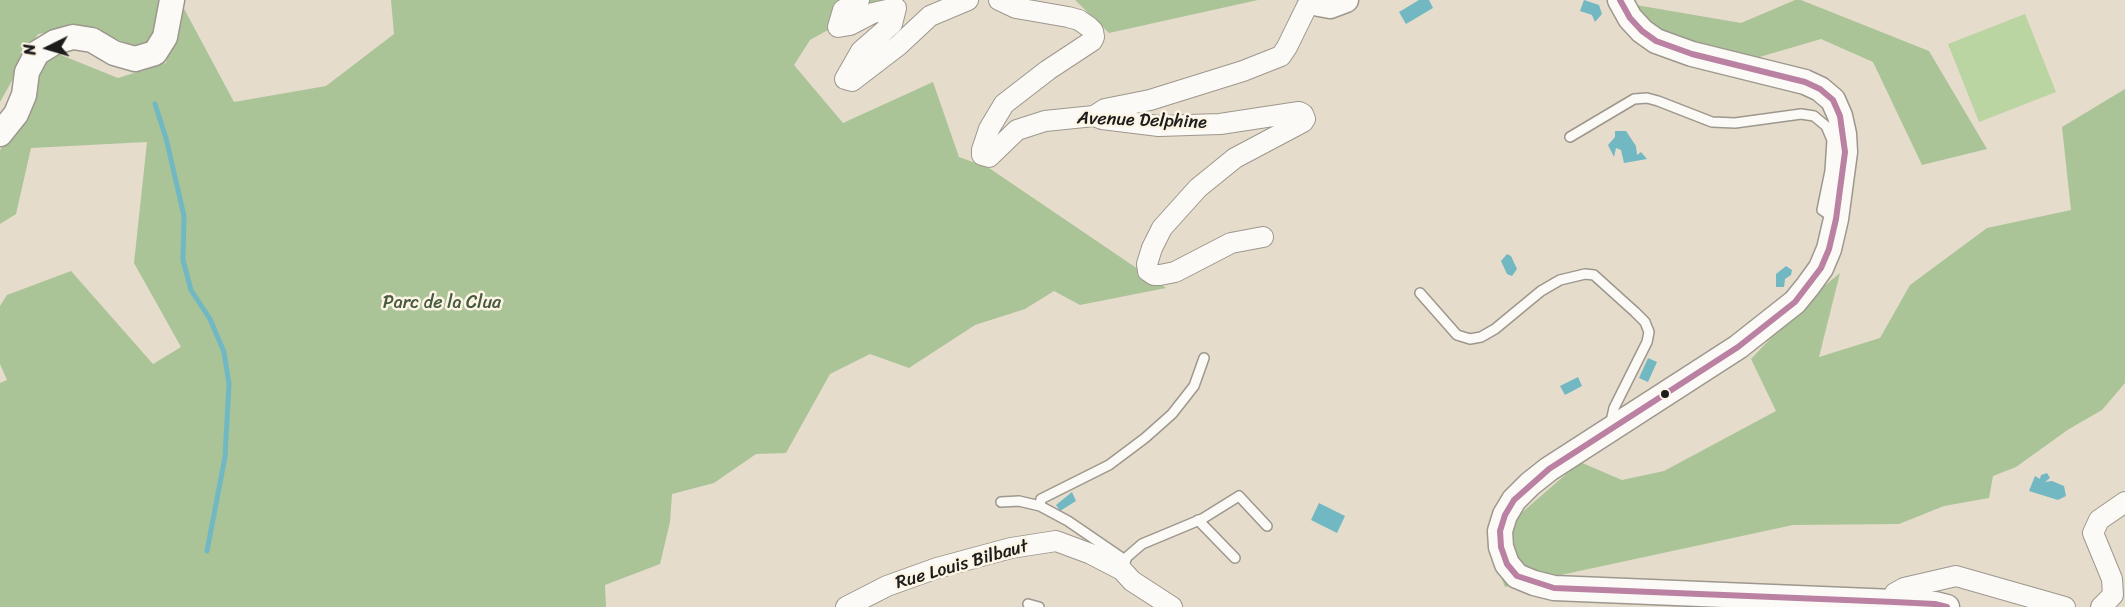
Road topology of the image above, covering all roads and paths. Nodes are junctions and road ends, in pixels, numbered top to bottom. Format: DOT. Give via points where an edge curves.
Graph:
graph roads {
  1 [pos="172,0"];
  2 [pos="859,0"];
  3 [pos="968,0"];
  4 [pos="999,0"];
  5 [pos="1310,0"];
  6 [pos="1346,0"];
  7 [pos="1620,0"];
  8 [pos="1094,116"];
  9 [pos="0,134"];
  10 [pos="1570,137"];
  11 [pos="1836,219"];
  12 [pos="1263,237"];
  13 [pos="1419,292"];
  14 [pos="1204,358"];
  15 [pos="1616,426"];
  16 [pos="1001,502"];
  17 [pos="2125,502"];
  18 [pos="1040,506"];
  19 [pos="1198,520"];
  20 [pos="1267,526"];
  21 [pos="1235,558"];
  22 [pos="1124,565"];
  23 [pos="1894,602"];
  24 [pos="1028,604"];
  25 [pos="846,607"];
  26 [pos="1039,607"];
  27 [pos="1172,607"];
  28 [pos="1947,607"];
  29 [pos="2065,607"];
  30 [pos="2102,607"];
  1 -- 9 [label="street" via="165,37 155,53 135,59 114,53 93,40 73,37 37,53 27,72 16,114"];
  2 -- 3 [label="street" via="843,10 838,27 896,8 892,24 861,51 845,79 852,81 930,16"];
  4 -- 8 [label="street, Avenue Delphine" via="1016,8 1079,20 1093,31 1094,37 1004,104 989,129 982,155 989,157 1017,130 1045,121"];
  5 -- 6 [label="street" via="1329,6"];
  5 -- 8 [label="street" via="1281,56"];
  7 -- 11 [label="street" via="1630,18 1656,41 1805,82 1833,100 1840,116 1845,152"];
  8 -- 12 [label="street, Avenue Delphine" via="1159,126 1220,124 1303,114 1305,119 1296,127 1235,158 1198,188 1162,228 1152,248 1148,271 1154,275 1175,272 1231,243"];
  10 -- 11 [label="lane" via="1634,99 1658,101 1712,122 1814,116 1826,126 1832,140 1822,210"];
  11 -- 15 [label="street" via="1821,268 1795,302 1738,347"];
  13 -- 15 [label="lane" via="1457,335 1470,339 1495,329 1560,280 1594,275 1621,297 1649,332 1614,408"];
  14 -- 18 [label="lane" via="1194,386 1172,414 1109,465 1050,494 1041,500"];
  15 -- 23 [label="street" via="1550,469 1514,500 1500,531 1507,564 1517,576 1554,588 1582,590"];
  16 -- 18 [label="lane"];
  17 -- 30 [label="street" via="2099,520 2093,533 2112,579 2113,595"];
  18 -- 22 [label="lane" via="1068,520"];
  19 -- 20 [label="lane" via="1239,496"];
  19 -- 21 [label="lane"];
  19 -- 22 [label="lane" via="1142,544"];
  22 -- 25 [label="street, Rue Louis Bilbaut" via="1056,541 1011,548 937,568 887,586"];
  22 -- 27 [label="street, Rue Louis Bilbaut" via="1132,581"];
  23 -- 28 [label="street"];
  23 -- 29 [label="street" via="1895,593 1904,588 1956,576"];
  24 -- 26 [label="lane"];
}
